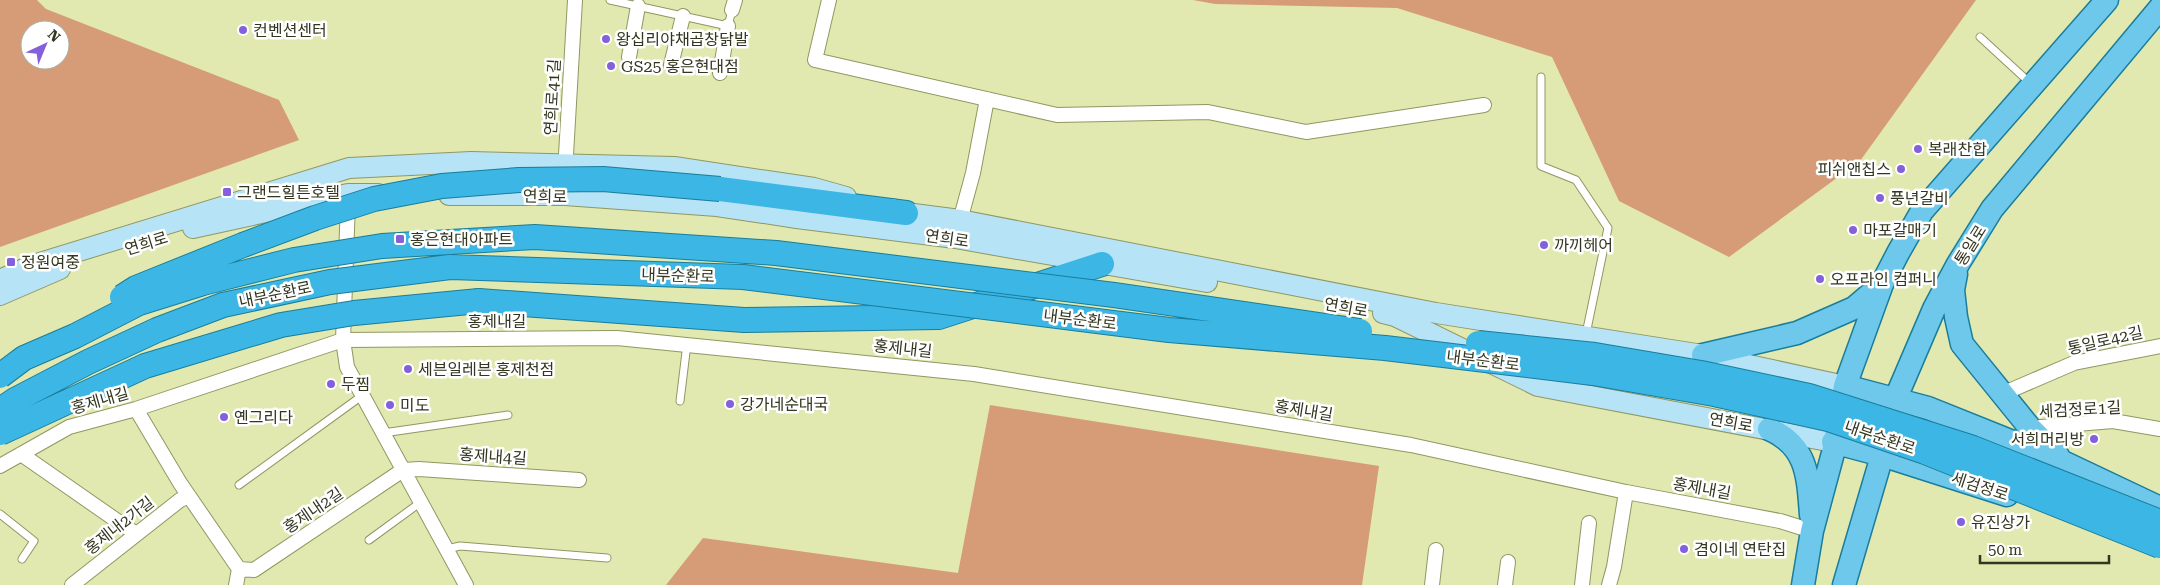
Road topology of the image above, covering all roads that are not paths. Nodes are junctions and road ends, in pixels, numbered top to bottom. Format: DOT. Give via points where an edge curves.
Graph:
graph roads {
  1 [pos="575,0"];
  2 [pos="610,0"];
  3 [pos="829,0"];
  4 [pos="2107,0"];
  5 [pos="734,5"];
  6 [pos="638,6"];
  7 [pos="2160,8"];
  8 [pos="683,16"];
  9 [pos="728,26"];
  10 [pos="1980,38"];
  11 [pos="629,57"];
  12 [pos="671,64"];
  13 [pos="720,73"];
  14 [pos="1541,77"];
  15 [pos="2033,86"];
  16 [pos="987,99"];
  17 [pos="1484,105"];
  18 [pos="566,164"];
  19 [pos="348,194"];
  20 [pos="565,195"];
  21 [pos="906,213"];
  22 [pos="958,229"];
  23 [pos="1102,264"];
  24 [pos="1958,264"];
  25 [pos="0,280"];
  26 [pos="1882,284"];
  27 [pos="0,295"];
  28 [pos="1585,336"];
  29 [pos="343,340"];
  30 [pos="687,344"];
  31 [pos="2160,346"];
  32 [pos="1703,355"];
  33 [pos="24,358"];
  34 [pos="0,376"];
  35 [pos="1845,386"];
  36 [pos="2002,394"];
  37 [pos="362,395"];
  38 [pos="1895,400"];
  39 [pos="680,401"];
  40 [pos="136,409"];
  41 [pos="0,410"];
  42 [pos="508,415"];
  43 [pos="2030,428"];
  44 [pos="1769,429"];
  45 [pos="2160,429"];
  46 [pos="0,432"];
  47 [pos="383,433"];
  48 [pos="1834,442"];
  49 [pos="21,454"];
  50 [pos="1882,455"];
  51 [pos="2065,464"];
  52 [pos="0,466"];
  53 [pos="403,470"];
  54 [pos="579,480"];
  55 [pos="239,485"];
  56 [pos="1626,492"];
  57 [pos="188,496"];
  58 [pos="421,502"];
  59 [pos="2160,508"];
  60 [pos="0,514"];
  61 [pos="2160,522"];
  62 [pos="1589,523"];
  63 [pos="1812,531"];
  64 [pos="136,534"];
  65 [pos="369,540"];
  66 [pos="2160,546"];
  67 [pos="447,549"];
  68 [pos="1436,550"];
  69 [pos="2160,554"];
  70 [pos="607,558"];
  71 [pos="22,559"];
  72 [pos="1508,562"];
  73 [pos="239,569"];
  74 [pos="72,585"];
  75 [pos="236,585"];
  76 [pos="466,585"];
  77 [pos="1432,585"];
  78 [pos="1505,585"];
  79 [pos="1582,585"];
  80 [pos="1608,585"];
  81 [pos="1803,585"];
  82 [pos="1844,585"];
  1 -- 18 [label="street, 연희로41길"];
  2 -- 6 [label="lane"];
  3 -- 16 [label="street" via="815,60"];
  4 -- 15 [label="main road"];
  5 -- 9 [label="lane"];
  6 -- 8 [label="lane"];
  6 -- 11 [label="street"];
  7 -- 24 [label="main road, 통일로" via="1992,209"];
  8 -- 9 [label="lane"];
  8 -- 12 [label="street"];
  9 -- 13 [label="street"];
  10 -- 15 [label="lane"];
  14 -- 28 [label="lane" via="1541,166 1576,180 1608,228"];
  15 -- 26 [label="main road" via="1922,211"];
  16 -- 17 [label="street" via="1057,115 1208,112 1306,132"];
  16 -- 22 [label="street"];
  18 -- 20 [label="street, 연희로41길"];
  18 -- 21 [label="main road, 연희로" via="674,166 814,188"];
  18 -- 25 [label="main road, 연희로" via="471,162 349,168 30,266"];
  19 -- 20 [label="main road, 연희로"];
  19 -- 27 [label="main road, 연희로" via="189,229 63,268"];
  19 -- 29 [label="street, bridge"];
  20 -- 22 [label="main road, 연희로" via="717,206 797,218"];
  21 -- 22 [label="main road, 연희로"];
  21 -- 33 [label="highway, bridge" via="720,189 603,179 519,180 442,186 374,199 243,244 136,288"];
  22 -- 23 [label="main road, 연희로"];
  22 -- 28 [label="main road"];
  23 -- 44 [label="main road, 연희로" via="1396,316 1538,386"];
  23 -- 46 [label="highway, bridge" via="939,317 744,320 479,301 354,313 282,325 145,366"];
  24 -- 36 [label="main road" via="1953,290 1962,344"];
  24 -- 38 [label="main road, 통일로" via="1934,309"];
  26 -- 32 [label="main road" via="1854,308 1797,333"];
  26 -- 35 [label="main road"];
  28 -- 32 [label="main road"];
  29 -- 30 [label="street, 홍제내길" via="617,338"];
  29 -- 37 [label="street" via="347,367"];
  29 -- 40 [label="street, 홍제내길"];
  30 -- 39 [label="lane"];
  30 -- 56 [label="street, 홍제내길" via="974,374 1411,446"];
  31 -- 36 [label="street, 통일로42길" via="2074,363"];
  32 -- 35 [label="main road"];
  33 -- 34 [label="highway, 내부순환로, bridge"];
  33 -- 61 [label="highway, 내부순환로, bridge" via="139,303 294,260 382,246 535,237 776,253 1114,295 1375,333 1595,355 1700,373 1809,396 1973,448"];
  35 -- 38 [label="main road"];
  35 -- 48 [label="main road"];
  36 -- 43 [label="main road"];
  37 -- 47 [label="street"];
  37 -- 55 [label="lane"];
  38 -- 50 [label="main road, 통일로"];
  38 -- 51 [label="main road" via="1928,408"];
  40 -- 49 [label="street, 홍제내길" via="69,427"];
  40 -- 57 [label="street"];
  41 -- 66 [label="highway, 내부순환로, bridge" via="88,362 157,330 223,305 330,282 450,267 743,277 1168,330 1413,351 1593,373 1714,394 1828,419 1925,452"];
  42 -- 47 [label="lane, 홍제내4길"];
  43 -- 45 [label="street, 세검정로1길" via="2114,421"];
  43 -- 51 [label="main road"];
  44 -- 48 [label="main road, 연희로"];
  44 -- 63 [label="main road" via="1796,447 1805,463"];
  47 -- 53 [label="street"];
  48 -- 50 [label="main road, 연희로"];
  48 -- 63 [label="main road"];
  49 -- 52 [label="street, 홍제내길"];
  49 -- 64 [label="street"];
  50 -- 69 [label="main road, 세검정로" via="2074,517"];
  50 -- 82 [label="main road, 통일로"];
  51 -- 59 [label="main road"];
  53 -- 54 [label="street, 홍제내4길"];
  53 -- 58 [label="street"];
  53 -- 73 [label="street, 홍제내2길" via="254,570"];
  56 -- 63 [label="street, 홍제내길" via="1780,520"];
  56 -- 80 [label="street"];
  57 -- 64 [label="street, 홍제내2가길"];
  57 -- 73 [label="street"];
  58 -- 65 [label="lane"];
  58 -- 67 [label="street"];
  60 -- 71 [label="lane" via="34,541"];
  62 -- 79 [label="street"];
  63 -- 81 [label="main road"];
  64 -- 74 [label="street, 홍제내2가길"];
  67 -- 70 [label="lane" via="460,546"];
  67 -- 76 [label="street"];
  68 -- 77 [label="street"];
  72 -- 78 [label="street"];
  73 -- 75 [label="street"];
}
